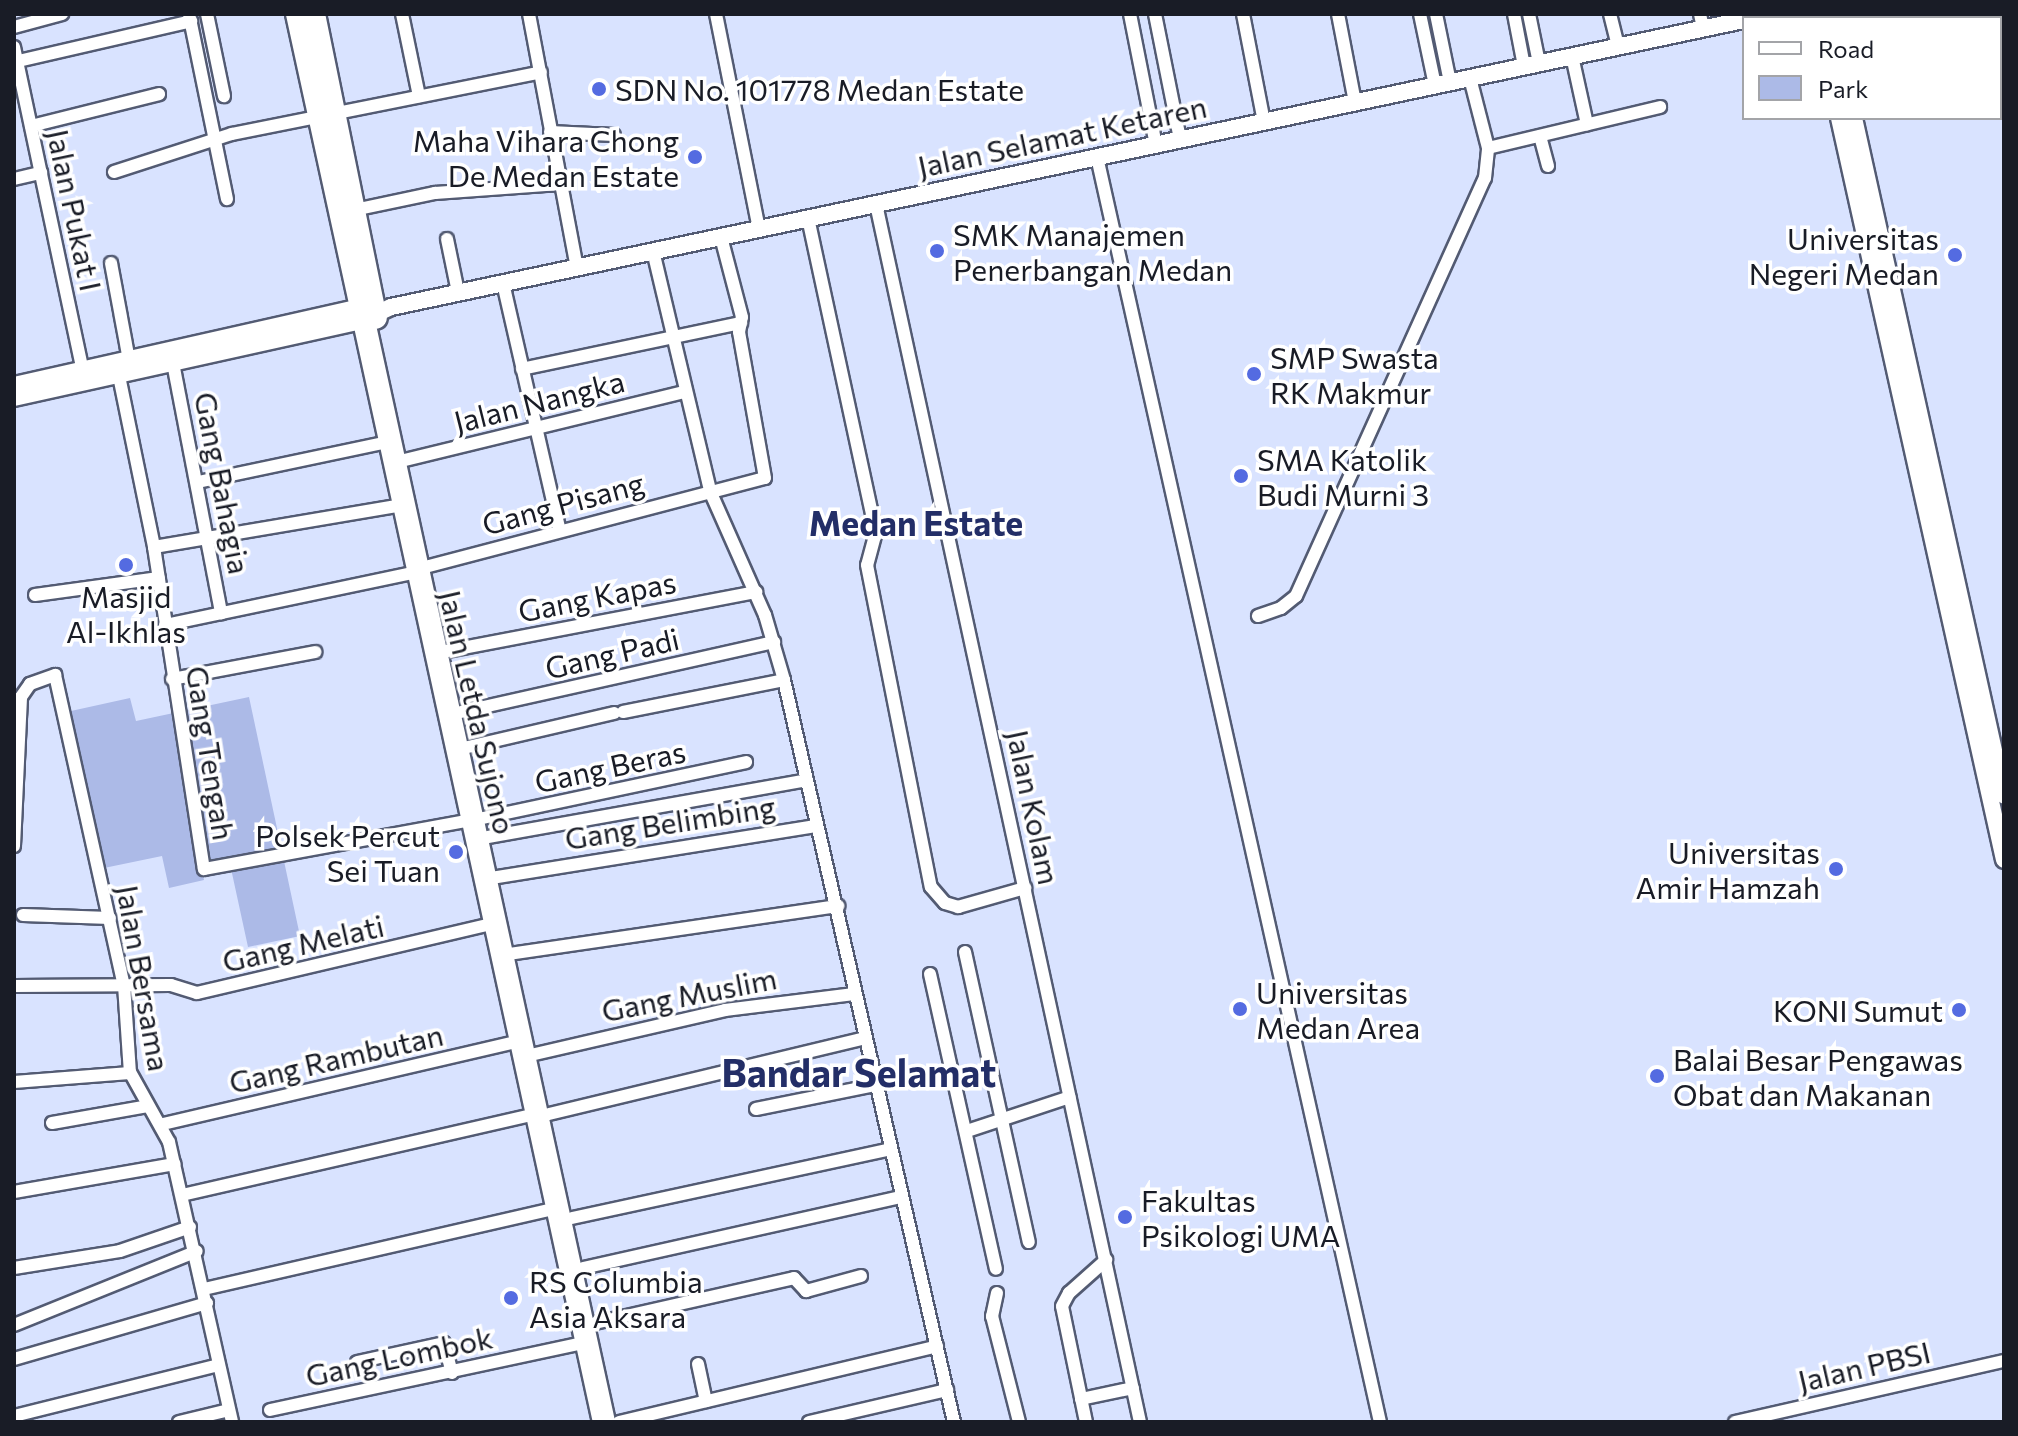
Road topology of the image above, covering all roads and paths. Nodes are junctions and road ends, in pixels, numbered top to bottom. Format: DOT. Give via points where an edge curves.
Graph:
graph roads {
  1 [pos="62,14"];
  2 [pos="207,14"];
  3 [pos="297,14"];
  4 [pos="314,14"];
  5 [pos="402,14"];
  6 [pos="529,14"];
  7 [pos="716,14"];
  8 [pos="1130,14"];
  9 [pos="1155,14"];
  10 [pos="1243,14"];
  11 [pos="1338,14"];
  12 [pos="1514,14"];
  13 [pos="1529,14"];
  14 [pos="1610,14"];
  15 [pos="190,17"];
  16 [pos="1437,17"];
  17 [pos="1421,18"];
  18 [pos="1742,18"];
  19 [pos="1702,21"];
  20 [pos="14,27"];
  21 [pos="1618,46"];
  22 [pos="14,47"];
  23 [pos="1572,56"];
  24 [pos="15,61"];
  25 [pos="1532,65"];
  26 [pos="541,72"];
  27 [pos="1470,78"];
  28 [pos="1442,84"];
  29 [pos="159,94"];
  30 [pos="224,96"];
  31 [pos="419,96"];
  32 [pos="1355,102"];
  33 [pos="1660,107"];
  34 [pos="325,116"];
  35 [pos="1840,120"];
  36 [pos="1854,120"];
  37 [pos="1264,122"];
  38 [pos="1587,124"];
  39 [pos="31,126"];
  40 [pos="550,132"];
  41 [pos="614,135"];
  42 [pos="1540,136"];
  43 [pos="215,139"];
  44 [pos="1180,139"];
  45 [pos="1156,145"];
  46 [pos="1488,148"];
  47 [pos="1097,157"];
  48 [pos="1548,166"];
  49 [pos="114,172"];
  50 [pos="41,173"];
  51 [pos="14,179"];
  52 [pos="560,184"];
  53 [pos="227,199"];
  54 [pos="876,204"];
  55 [pos="354,210"];
  56 [pos="808,218"];
  57 [pos="759,229"];
  58 [pos="721,237"];
  59 [pos="447,239"];
  60 [pos="653,251"];
  61 [pos="111,263"];
  62 [pos="577,268"];
  63 [pos="1882,277"];
  64 [pos="503,283"];
  65 [pos="458,292"];
  66 [pos="372,311"];
  67 [pos="741,323"];
  68 [pos="672,336"];
  69 [pos="129,360"];
  70 [pos="173,363"];
  71 [pos="522,369"];
  72 [pos="119,376"];
  73 [pos="84,377"];
  74 [pos="14,385"];
  75 [pos="684,392"];
  76 [pos="14,398"];
  77 [pos="538,428"];
  78 [pos="388,442"];
  79 [pos="405,460"];
  80 [pos="198,482"];
  81 [pos="710,491"];
  82 [pos="402,505"];
  83 [pos="560,531"];
  84 [pos="208,535"];
  85 [pos="154,547"];
  86 [pos="422,569"];
  87 [pos="159,578"];
  88 [pos="756,592"];
  89 [pos="35,595"];
  90 [pos="221,613"];
  91 [pos="1258,616"];
  92 [pos="165,625"];
  93 [pos="1959,626"];
  94 [pos="774,642"];
  95 [pos="447,651"];
  96 [pos="315,652"];
  97 [pos="172,679"];
  98 [pos="784,680"];
  99 [pos="20,689"];
  100 [pos="461,712"];
  101 [pos="468,747"];
  102 [pos="746,762"];
  103 [pos="17,769"];
  104 [pos="807,780"];
  105 [pos="2004,796"];
  106 [pos="481,825"];
  107 [pos="816,826"];
  108 [pos="14,846"];
  109 [pos="2004,860"];
  110 [pos="491,878"];
  111 [pos="1025,888"];
  112 [pos="838,906"];
  113 [pos="23,915"];
  114 [pos="110,918"];
  115 [pos="495,923"];
  116 [pos="965,952"];
  117 [pos="508,954"];
  118 [pos="930,974"];
  119 [pos="14,986"];
  120 [pos="124,988"];
  121 [pos="854,994"];
  122 [pos="865,1038"];
  123 [pos="528,1048"];
  124 [pos="130,1073"];
  125 [pos="14,1082"];
  126 [pos="875,1085"];
  127 [pos="1070,1097"];
  128 [pos="148,1106"];
  129 [pos="756,1109"];
  130 [pos="543,1114"];
  131 [pos="1002,1121"];
  132 [pos="52,1123"];
  133 [pos="163,1124"];
  134 [pos="967,1131"];
  135 [pos="890,1149"];
  136 [pos="175,1164"];
  137 [pos="14,1192"];
  138 [pos="182,1195"];
  139 [pos="901,1197"];
  140 [pos="565,1213"];
  141 [pos="190,1227"];
  142 [pos="1029,1242"];
  143 [pos="197,1251"];
  144 [pos="1106,1260"];
  145 [pos="14,1268"];
  146 [pos="583,1268"];
  147 [pos="996,1269"];
  148 [pos="861,1276"];
  149 [pos="204,1289"];
  150 [pos="997,1293"];
  151 [pos="207,1303"];
  152 [pos="14,1325"];
  153 [pos="590,1333"];
  154 [pos="937,1346"];
  155 [pos="14,1359"];
  156 [pos="2004,1361"];
  157 [pos="357,1362"];
  158 [pos="698,1364"];
  159 [pos="219,1365"];
  160 [pos="452,1373"];
  161 [pos="1133,1388"];
  162 [pos="947,1390"];
  163 [pos="1081,1399"];
  164 [pos="706,1401"];
  165 [pos="270,1410"];
  166 [pos="14,1416"];
  167 [pos="230,1416"];
  168 [pos="179,1422"];
  169 [pos="604,1422"];
  170 [pos="617,1422"];
  171 [pos="809,1422"];
  172 [pos="954,1422"];
  173 [pos="1019,1422"];
  174 [pos="1086,1422"];
  175 [pos="1140,1422"];
  176 [pos="1380,1422"];
  177 [pos="1735,1422"];
  1 -- 20 [label="street"];
  2 -- 30 [label="street"];
  3 -- 34 [label="highway, Jalan Letda Sujono"];
  4 -- 34 [label="highway, Jalan Letda Sujono"];
  5 -- 31 [label="street"];
  6 -- 26 [label="street"];
  7 -- 57 [label="street"];
  8 -- 45 [label="street"];
  9 -- 44 [label="street"];
  10 -- 37 [label="street"];
  11 -- 32 [label="street"];
  12 -- 25 [label="street"];
  13 -- 25 [label="street"];
  14 -- 21 [label="street"];
  15 -- 24 [label="street"];
  15 -- 43 [label="street"];
  16 -- 17 [label="street"];
  16 -- 28 [label="street"];
  17 -- 28 [label="street"];
  18 -- 19 [label="street, Jalan Selamat Ketaren"];
  19 -- 21 [label="street, Jalan Selamat Ketaren"];
  21 -- 23 [label="street, Jalan Selamat Ketaren"];
  22 -- 24 [label="street, Jalan Pukat I"];
  23 -- 25 [label="street, Jalan Selamat Ketaren"];
  23 -- 38 [label="street"];
  24 -- 39 [label="street, Jalan Pukat I"];
  25 -- 27 [label="street, Jalan Selamat Ketaren"];
  26 -- 31 [label="street"];
  26 -- 40 [label="street"];
  27 -- 28 [label="street, Jalan Selamat Ketaren"];
  27 -- 46 [label="street"];
  28 -- 32 [label="street, Jalan Selamat Ketaren"];
  29 -- 39 [label="street"];
  31 -- 34 [label="street"];
  32 -- 37 [label="street, Jalan Selamat Ketaren"];
  33 -- 38 [label="street"];
  34 -- 43 [label="street"];
  34 -- 55 [label="highway, Jalan Letda Sujono"];
  34 -- 66 [label="highway, Jalan Letda Sujono"];
  35 -- 63 [label="street"];
  36 -- 63 [label="street"];
  37 -- 44 [label="street, Jalan Selamat Ketaren"];
  38 -- 42 [label="street"];
  39 -- 50 [label="street, Jalan Pukat I"];
  40 -- 41 [label="street"];
  40 -- 52 [label="street"];
  42 -- 46 [label="street"];
  42 -- 48 [label="street"];
  43 -- 49 [label="street"];
  43 -- 53 [label="street"];
  44 -- 45 [label="street, Jalan Selamat Ketaren"];
  45 -- 47 [label="street, Jalan Selamat Ketaren"];
  46 -- 91 [label="street" via="1485,178 1296,596"];
  47 -- 54 [label="street, Jalan Selamat Ketaren"];
  47 -- 176 [label="street"];
  50 -- 51 [label="street"];
  50 -- 73 [label="street, Jalan Pukat I"];
  52 -- 55 [label="street" via="435,193"];
  52 -- 62 [label="street"];
  54 -- 56 [label="street, Jalan Selamat Ketaren"];
  54 -- 111 [label="street, Jalan Kolam"];
  55 -- 66 [label="highway, Jalan Letda Sujono"];
  56 -- 57 [label="street, Jalan Selamat Ketaren"];
  56 -- 111 [label="street" via="876,532 867,565 931,887 945,903 958,907"];
  57 -- 58 [label="street, Jalan Selamat Ketaren"];
  58 -- 60 [label="street, Jalan Selamat Ketaren"];
  58 -- 67 [label="street"];
  59 -- 65 [label="street"];
  60 -- 62 [label="street, Jalan Selamat Ketaren"];
  60 -- 68 [label="street"];
  61 -- 69 [label="street"];
  62 -- 64 [label="street, Jalan Selamat Ketaren"];
  63 -- 93 [label="street"];
  64 -- 65 [label="street, Jalan Selamat Ketaren"];
  64 -- 71 [label="street"];
  65 -- 66 [label="street, Jalan Selamat Ketaren"];
  66 -- 69 [label="street"];
  66 -- 70 [label="street"];
  66 -- 78 [label="highway, Jalan Letda Sujono"];
  66 -- 79 [label="highway, Jalan Letda Sujono"];
  67 -- 68 [label="street"];
  67 -- 81 [label="street, Gang Pisang" via="766,476"];
  68 -- 71 [label="street"];
  68 -- 75 [label="street"];
  69 -- 73 [label="street"];
  70 -- 72 [label="street"];
  70 -- 80 [label="street, Gang Bahagia"];
  71 -- 77 [label="street"];
  72 -- 73 [label="street"];
  72 -- 85 [label="street, Gang Tengah"];
  73 -- 74 [label="street"];
  73 -- 76 [label="street"];
  75 -- 77 [label="street, Jalan Nangka"];
  75 -- 81 [label="street"];
  77 -- 79 [label="street, Jalan Nangka"];
  77 -- 83 [label="street"];
  78 -- 80 [label="street"];
  78 -- 82 [label="highway, Jalan Letda Sujono"];
  79 -- 86 [label="highway, Jalan Letda Sujono"];
  80 -- 84 [label="street, Gang Bahagia"];
  81 -- 83 [label="street, Gang Pisang"];
  81 -- 88 [label="street"];
  82 -- 84 [label="street"];
  82 -- 86 [label="highway, Jalan Letda Sujono"];
  83 -- 86 [label="street, Gang Pisang"];
  84 -- 85 [label="street"];
  84 -- 90 [label="street, Gang Bahagia"];
  85 -- 87 [label="street, Gang Tengah"];
  86 -- 90 [label="street, Gang Pisang"];
  86 -- 95 [label="highway, Jalan Letda Sujono"];
  86 -- 106 [label="highway, Jalan Letda Sujono"];
  87 -- 89 [label="street"];
  87 -- 92 [label="street, Gang Tengah"];
  88 -- 94 [label="street"];
  88 -- 95 [label="street, Gang Kapas"];
  90 -- 92 [label="street, Gang Pisang"];
  92 -- 97 [label="street, Gang Tengah"];
  93 -- 105 [label="street"];
  93 -- 109 [label="street"];
  94 -- 98 [label="street"];
  94 -- 100 [label="street, Gang Padi"];
  95 -- 100 [label="highway, Jalan Letda Sujono"];
  96 -- 97 [label="street"];
  97 -- 106 [label="street, Gang Tengah" via="205,870"];
  98 -- 101 [label="street"];
  98 -- 104 [label="street"];
  99 -- 103 [label="street"];
  99 -- 114 [label="street, Jalan Bersama" via="55,675"];
  100 -- 101 [label="highway, Jalan Letda Sujono"];
  101 -- 106 [label="highway, Jalan Letda Sujono"];
  102 -- 106 [label="street, Gang Beras"];
  103 -- 108 [label="street"];
  104 -- 106 [label="street"];
  104 -- 107 [label="street"];
  106 -- 110 [label="highway, Jalan Letda Sujono"];
  107 -- 110 [label="street, Gang Belimbing"];
  107 -- 112 [label="street"];
  110 -- 115 [label="highway, Jalan Letda Sujono"];
  110 -- 117 [label="highway, Jalan Letda Sujono"];
  111 -- 127 [label="street, Jalan Kolam"];
  112 -- 117 [label="street"];
  112 -- 121 [label="street"];
  113 -- 114 [label="street"];
  114 -- 120 [label="street, Jalan Bersama"];
  115 -- 117 [label="highway, Jalan Letda Sujono"];
  115 -- 120 [label="street, Gang Melati" via="197,993 186,994 171,985"];
  116 -- 131 [label="street"];
  117 -- 123 [label="highway, Jalan Letda Sujono"];
  118 -- 134 [label="street"];
  119 -- 120 [label="street, Gang Melati"];
  120 -- 124 [label="street, Jalan Bersama"];
  121 -- 122 [label="street"];
  121 -- 123 [label="street, Gang Muslim" via="725,1010"];
  122 -- 126 [label="street"];
  122 -- 130 [label="street"];
  123 -- 130 [label="highway, Jalan Letda Sujono"];
  123 -- 133 [label="street, Gang Rambutan"];
  124 -- 125 [label="street"];
  124 -- 128 [label="street, Jalan Bersama"];
  126 -- 129 [label="street"];
  126 -- 135 [label="street"];
  127 -- 131 [label="street"];
  127 -- 144 [label="street, Jalan Kolam"];
  128 -- 132 [label="street"];
  128 -- 133 [label="street, Jalan Bersama"];
  130 -- 138 [label="street"];
  130 -- 140 [label="highway, Jalan Letda Sujono"];
  131 -- 134 [label="street"];
  131 -- 142 [label="street"];
  133 -- 136 [label="street, Jalan Bersama"];
  134 -- 147 [label="street"];
  135 -- 139 [label="street"];
  135 -- 140 [label="street"];
  136 -- 137 [label="street"];
  136 -- 138 [label="street, Jalan Bersama"];
  138 -- 141 [label="street, Jalan Bersama"];
  139 -- 146 [label="street"];
  139 -- 154 [label="street"];
  140 -- 146 [label="highway, Jalan Letda Sujono"];
  140 -- 149 [label="street"];
  140 -- 153 [label="highway, Jalan Letda Sujono"];
  141 -- 143 [label="street, Jalan Bersama"];
  141 -- 145 [label="street" via="120,1251"];
  143 -- 149 [label="street, Jalan Bersama"];
  143 -- 152 [label="street"];
  144 -- 161 [label="street, Jalan Kolam"];
  144 -- 163 [label="street" via="1062,1306"];
  146 -- 153 [label="highway, Jalan Letda Sujono"];
  148 -- 153 [label="street, Gang Lombok" via="806,1291 794,1278"];
  149 -- 151 [label="street, Jalan Bersama"];
  150 -- 173 [label="street" via="992,1316"];
  151 -- 155 [label="street"];
  151 -- 159 [label="street, Jalan Bersama"];
  153 -- 160 [label="street, Gang Lombok"];
  153 -- 169 [label="highway, Jalan Letda Sujono"];
  153 -- 170 [label="highway, Jalan Letda Sujono"];
  154 -- 162 [label="street"];
  154 -- 164 [label="street"];
  156 -- 177 [label="street, Jalan PBSI"];
  157 -- 160 [label="street" via="444,1343"];
  158 -- 164 [label="street"];
  159 -- 166 [label="street"];
  159 -- 167 [label="street, Jalan Bersama"];
  160 -- 165 [label="street, Gang Lombok"];
  161 -- 163 [label="street"];
  161 -- 175 [label="street, Jalan Kolam"];
  162 -- 171 [label="street"];
  162 -- 172 [label="street"];
  163 -- 174 [label="street"];
  164 -- 170 [label="street"];
  167 -- 168 [label="street"];
}
